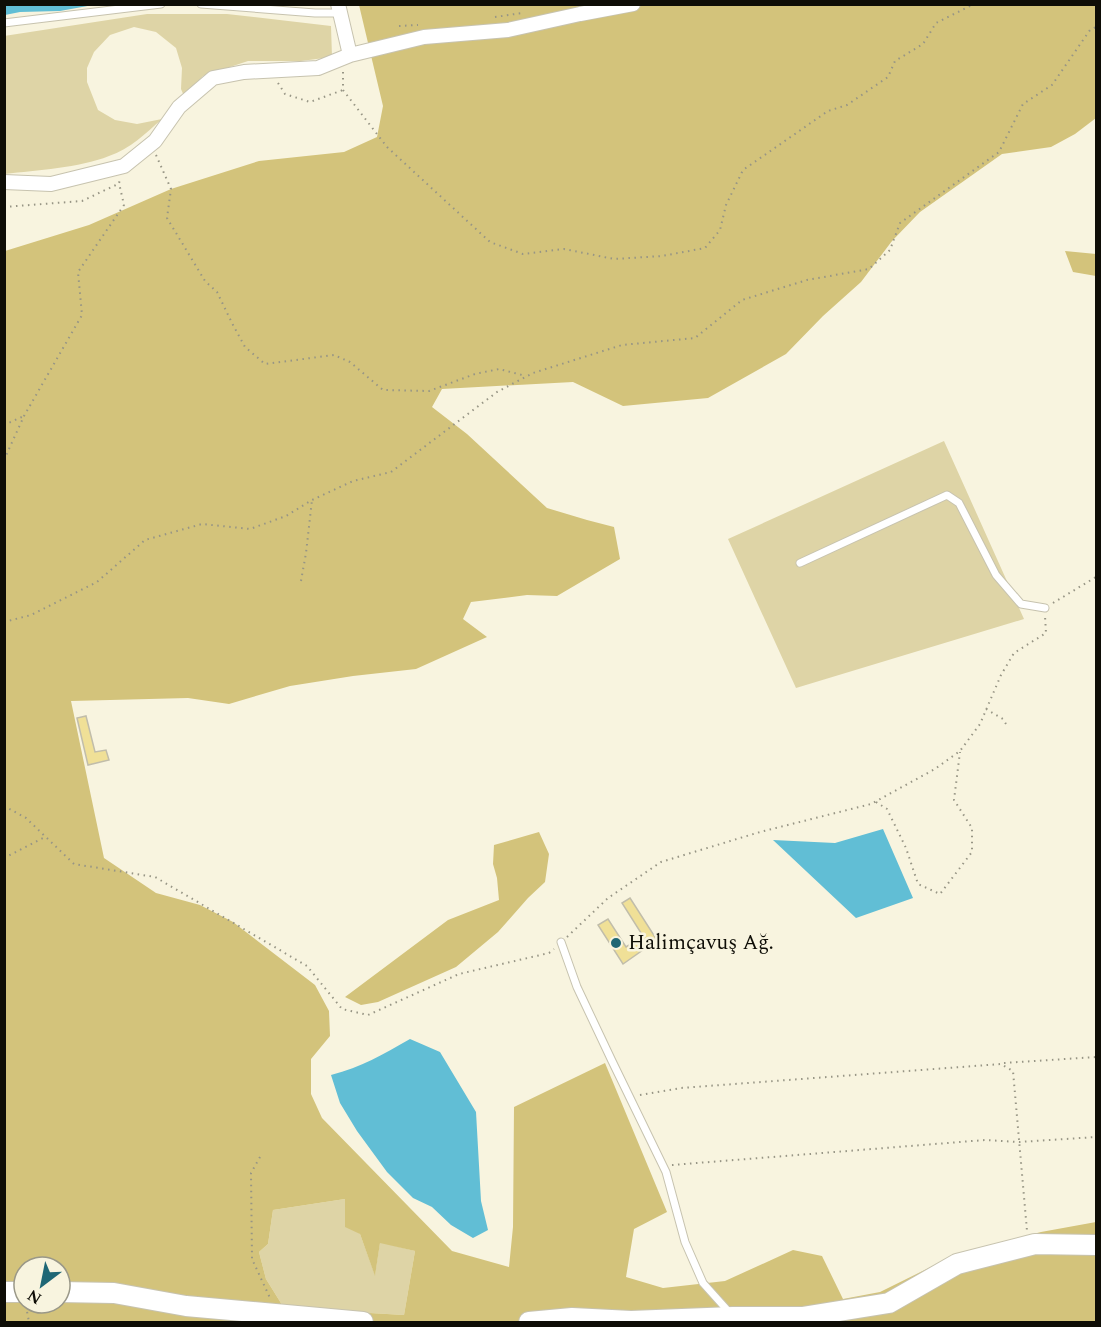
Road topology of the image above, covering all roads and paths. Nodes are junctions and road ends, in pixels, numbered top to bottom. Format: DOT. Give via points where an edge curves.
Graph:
graph roads {
  1 [pos="161,4"];
  2 [pos="201,4"];
  3 [pos="633,4"];
  4 [pos="974,4"];
  5 [pos="339,9"];
  6 [pos="528,12"];
  7 [pos="495,17"];
  8 [pos="4,23"];
  9 [pos="420,24"];
  10 [pos="399,26"];
  11 [pos="1096,27"];
  12 [pos="346,56"];
  13 [pos="271,71"];
  14 [pos="343,90"];
  15 [pos="152,144"];
  16 [pos="124,166"];
  17 [pos="4,182"];
  18 [pos="119,183"];
  19 [pos="4,207"];
  20 [pos="527,376"];
  21 [pos="24,416"];
  22 [pos="4,424"];
  23 [pos="4,460"];
  24 [pos="312,500"];
  25 [pos="800,563"];
  26 [pos="1096,577"];
  27 [pos="301,581"];
  28 [pos="1045,608"];
  29 [pos="4,622"];
  30 [pos="986,710"];
  31 [pos="1006,724"];
  32 [pos="960,751"];
  33 [pos="876,802"];
  34 [pos="4,806"];
  35 [pos="45,837"];
  36 [pos="4,858"];
  37 [pos="561,942"];
  38 [pos="1096,1057"];
  39 [pos="1001,1064"];
  40 [pos="629,1097"];
  41 [pos="1096,1137"];
  42 [pos="1019,1142"];
  43 [pos="260,1157"];
  44 [pos="663,1166"];
  45 [pos="1096,1245"];
  46 [pos="1028,1246"];
  47 [pos="72,1292"];
  48 [pos="278,1314"];
  49 [pos="733,1317"];
  50 [pos="363,1323"];
  51 [pos="529,1323"];
  1 -- 8 [label="lane"];
  2 -- 5 [label="lane" via="315,14"];
  3 -- 12 [label="street" via="508,30 424,37"];
  4 -- 14 [label="path" via="936,23 923,44 895,61 888,77 847,105 828,111 743,170 726,205 720,230 705,248 662,256 614,259 564,249 523,254 489,242 387,147"];
  5 -- 12 [label="street"];
  6 -- 7 [label="path"];
  9 -- 10 [label="path"];
  11 -- 20 [label="path" via="1052,85 1023,104 999,152 900,223 890,250 869,269 807,280 742,300 695,338 622,345"];
  12 -- 13 [label="street" via="318,68"];
  12 -- 14 [label="path"];
  13 -- 14 [label="path" via="285,94 310,102"];
  13 -- 15 [label="street" via="213,78 179,107"];
  15 -- 16 [label="street"];
  15 -- 20 [label="path" via="171,189 167,218 205,281 217,292 245,347 265,364 334,355 350,362 383,390 429,391 499,369"];
  16 -- 17 [label="street" via="51,184"];
  16 -- 18 [label="path"];
  18 -- 19 [label="path" via="82,201"];
  18 -- 21 [label="path" via="124,205 78,272 82,315"];
  20 -- 24 [label="path" via="497,392 391,472 353,480"];
  21 -- 22 [label="path"];
  21 -- 23 [label="path"];
  24 -- 27 [label="path"];
  24 -- 29 [label="path" via="286,516 250,529 202,524 145,540 97,582 31,615"];
  25 -- 28 [label="lane" via="947,495 959,503 996,575 1021,604"];
  26 -- 28 [label="path"];
  28 -- 30 [label="path" via="1046,633 1014,654"];
  30 -- 31 [label="path"];
  30 -- 32 [label="path"];
  32 -- 33 [label="path"];
  32 -- 33 [label="path" via="954,800 972,828 972,852 940,894 918,885 887,809"];
  33 -- 37 [label="path" via="661,862 608,898"];
  34 -- 35 [label="path" via="26,818"];
  35 -- 36 [label="path"];
  35 -- 37 [label="path" via="74,864 155,877 307,966 342,1009 351,1011 368,1014 459,974 549,953"];
  37 -- 40 [label="lane" via="577,987"];
  38 -- 39 [label="path"];
  39 -- 40 [label="path" via="681,1088"];
  39 -- 42 [label="path" via="1013,1071"];
  40 -- 44 [label="lane"];
  41 -- 42 [label="path"];
  42 -- 44 [label="path" via="985,1140"];
  42 -- 46 [label="path"];
  43 -- 48 [label="path" via="251,1173 252,1259"];
  44 -- 49 [label="lane" via="685,1242 703,1283"];
  45 -- 46 [label="street"];
  46 -- 49 [label="street" via="957,1264 889,1303 802,1317"];
  47 -- 48 [label="street" via="114,1293 186,1306"];
  48 -- 50 [label="street"];
  49 -- 51 [label="street" via="631,1321 572,1318"];
}
